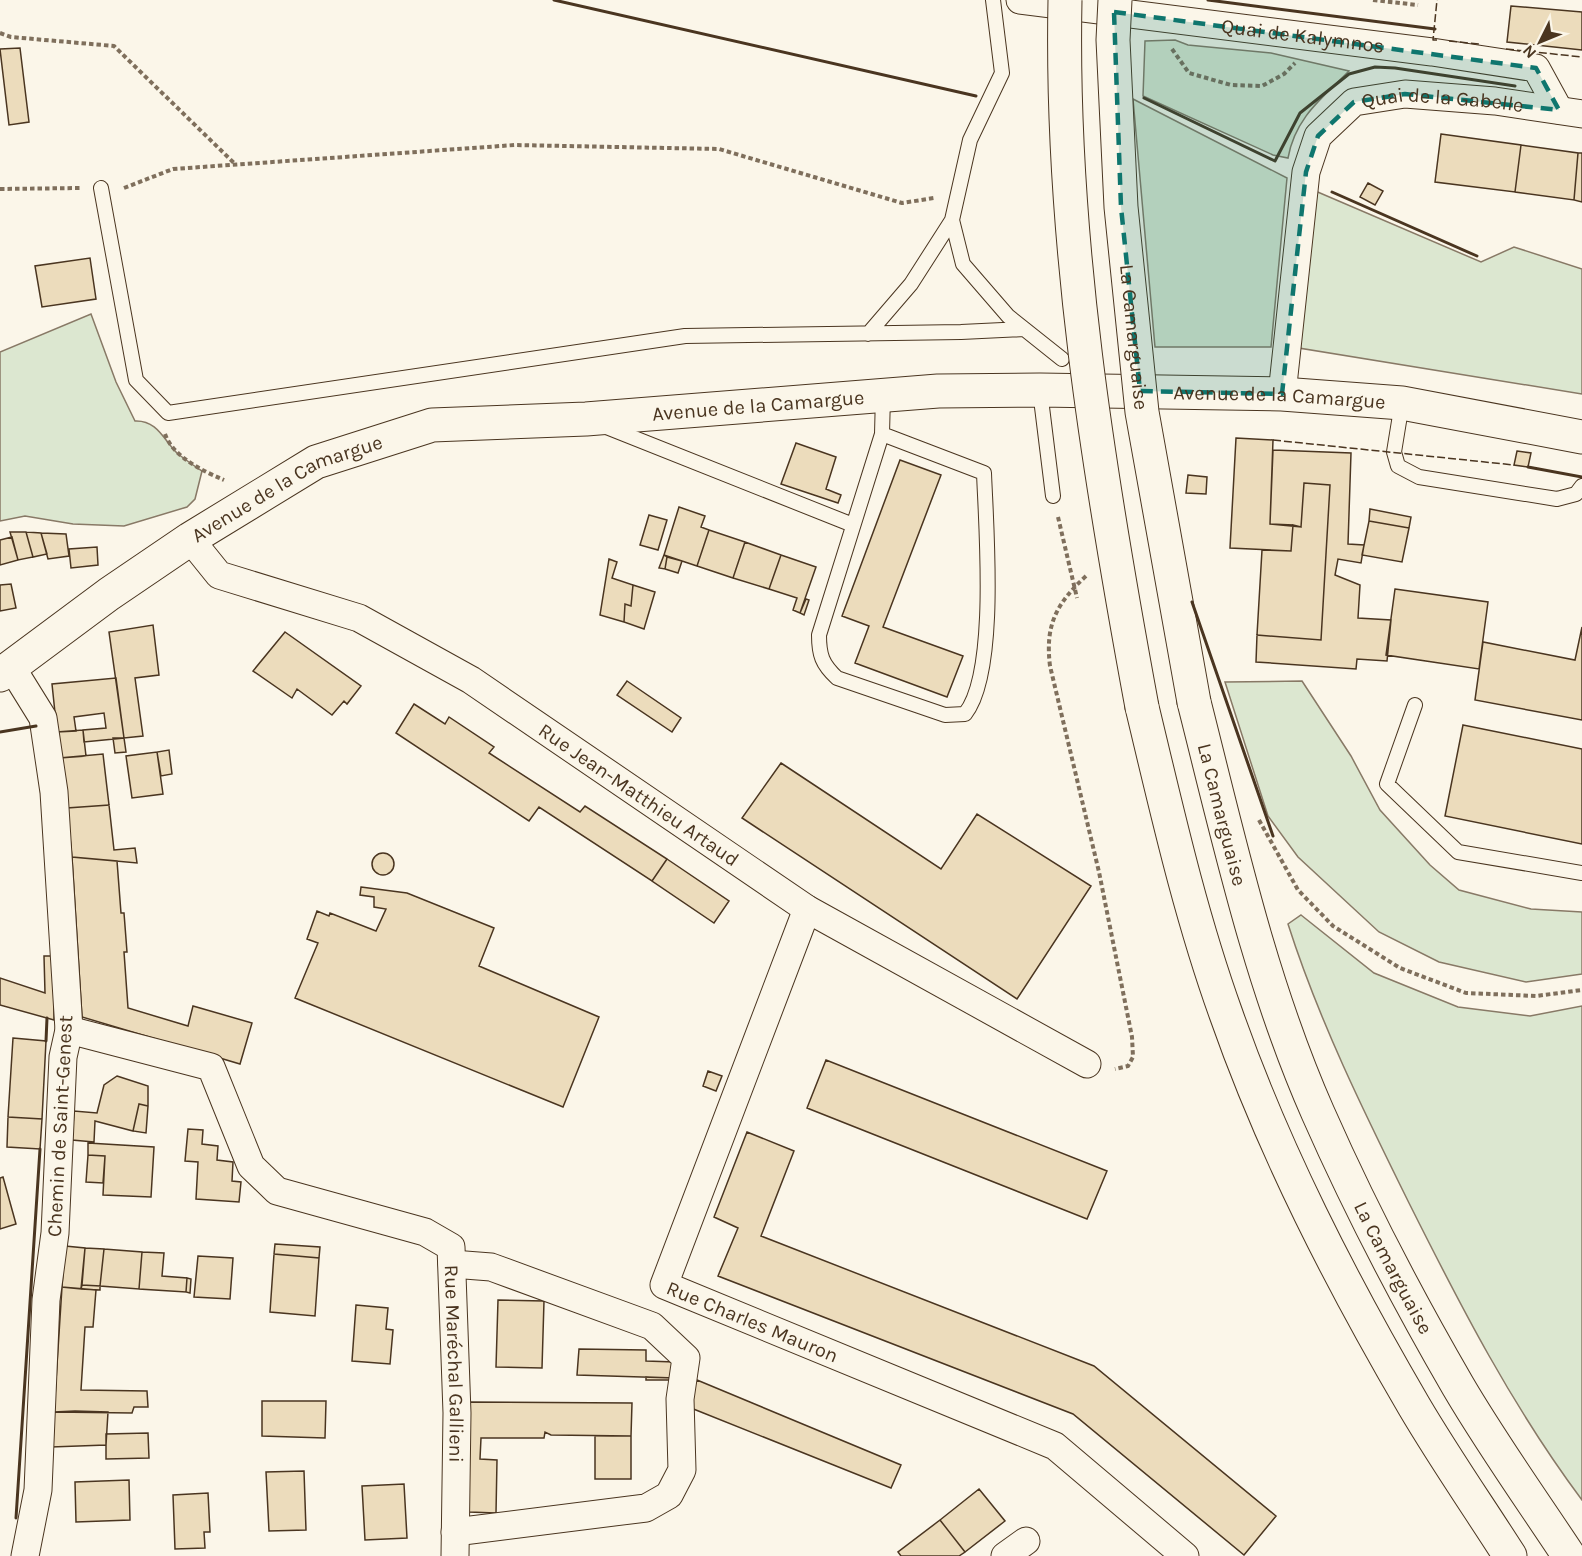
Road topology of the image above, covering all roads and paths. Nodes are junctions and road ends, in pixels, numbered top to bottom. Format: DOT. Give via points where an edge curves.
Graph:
graph roads {
  1 [pos="993,0"];
  2 [pos="1020,0"];
  3 [pos="1065,0"];
  4 [pos="1115,0"];
  5 [pos="1373,0"];
  6 [pos="1418,5"];
  7 [pos="1158,18"];
  8 [pos="0,33"];
  9 [pos="1315,37"];
  10 [pos="1571,112"];
  11 [pos="235,165"];
  12 [pos="101,188"];
  13 [pos="0,189"];
  14 [pos="958,195"];
  15 [pos="952,220"];
  16 [pos="1024,328"];
  17 [pos="868,334"];
  18 [pos="1062,359"];
  19 [pos="1040,390"];
  20 [pos="1282,394"];
  21 [pos="883,395"];
  22 [pos="1402,403"];
  23 [pos="168,413"];
  24 [pos="586,419"];
  25 [pos="882,434"];
  26 [pos="1582,436"];
  27 [pos="1582,486"];
  28 [pos="265,493"];
  29 [pos="1053,496"];
  30 [pos="853,525"];
  31 [pos="190,539"];
  32 [pos="1094,569"];
  33 [pos="1074,587"];
  34 [pos="1077,598"];
  35 [pos="6,671"];
  36 [pos="1415,705"];
  37 [pos="1258,818"];
  38 [pos="1582,873"];
  39 [pos="807,909"];
  40 [pos="1582,990"];
  41 [pos="69,1030"];
  42 [pos="1087,1064"];
  43 [pos="452,1263"];
  44 [pos="455,1544"];
  45 [pos="25,1556"];
  46 [pos="1185,1556"];
  47 [pos="1510,1556"];
  48 [pos="1569,1556"];
  1 -- 14 [label="lane" via="1002,73 970,140"];
  2 -- 7 [label="street, Quai de Kalymnos"];
  3 -- 47 [label="main road, bridge" via="1072,210 1092,407 1114,559 1142,707 1186,894 1226,1015 1270,1127 1336,1268 1415,1408"];
  4 -- 48 [label="main road, La Camarguaise, bridge" via="1113,40 1121,207 1142,412 1194,702 1240,886 1276,1004 1318,1112 1389,1260 1459,1388"];
  5 -- 6 [label="path"];
  7 -- 9 [label="street, Quai de Kalymnos"];
  7 -- 9 [label="path" via="1173,53 1189,73 1232,86 1262,87 1284,74"];
  8 -- 11 [label="path" via="114,46"];
  9 -- 10 [label="street, Quai de Kalymnos" via="1536,68"];
  10 -- 20 [label="street, Quai de la Gabelle" via="1406,94 1354,102 1318,136 1306,172"];
  11 -- 12 [label="path" via="173,169 126,188"];
  11 -- 14 [label="path" via="515,145 719,149 902,203"];
  12 -- 13 [label="path"];
  12 -- 23 [label="lane" via="136,380"];
  14 -- 15 [label="lane"];
  15 -- 16 [label="lane" via="963,264 1008,316"];
  15 -- 17 [label="lane" via="911,284"];
  16 -- 17 [label="lane"];
  16 -- 18 [label="lane"];
  17 -- 23 [label="lane" via="685,336"];
  19 -- 20 [label="main road, Avenue de la Camargue"];
  19 -- 21 [label="main road, Avenue de la Camargue"];
  19 -- 29 [label="lane"];
  20 -- 22 [label="main road, Avenue de la Camargue"];
  21 -- 24 [label="main road, Avenue de la Camargue"];
  21 -- 25 [label="lane"];
  22 -- 26 [label="main road, Avenue de la Camargue"];
  22 -- 27 [label="lane" via="1394,452 1398,466 1419,477 1557,499 1576,494"];
  23 -- 28 [label="path" via="166,437 185,459 232,484"];
  24 -- 28 [label="main road, Avenue de la Camargue" via="432,425 316,462"];
  24 -- 30 [label="lane"];
  25 -- 30 [label="lane"];
  25 -- 30 [label="lane" via="984,473 985,644 975,701 965,714 945,716 837,678 824,666 819,654 819,635"];
  28 -- 31 [label="main road, Avenue de la Camargue"];
  29 -- 33 [label="path"];
  31 -- 35 [label="main road, Avenue de la Camargue"];
  31 -- 39 [label="street, Rue Jean-Matthieu Artaud" via="219,575 359,618 471,680"];
  32 -- 33 [label="path"];
  33 -- 34 [label="path"];
  33 -- 42 [label="path" via="1049,631 1050,666 1099,872 1133,1057 1128,1066 1117,1070 1097,1062"];
  35 -- 41 [label="street, Chemin de Saint-Genest" via="44,718 54,792"];
  36 -- 38 [label="lane" via="1388,784 1458,852"];
  37 -- 40 [label="path" via="1298,890 1333,926 1400,968 1466,993 1536,996"];
  39 -- 42 [label="street, Rue Jean-Matthieu Artaud"];
  39 -- 46 [label="street, Rue Charles Mauron" via="664,1285 1055,1446"];
  41 -- 43 [label="street, Rue Maréchal Gallieni" via="211,1067 251,1166 278,1191 425,1232 451,1247"];
  41 -- 45 [label="street, Chemin de Saint-Genest" via="63,1057 55,1233 46,1300 38,1490"];
  43 -- 44 [label="street, Rue Maréchal Gallieni" via="457,1413"];
  43 -- 44 [label="street" via="491,1267 652,1326 686,1358 680,1399 682,1470 669,1495 646,1508"];
}
